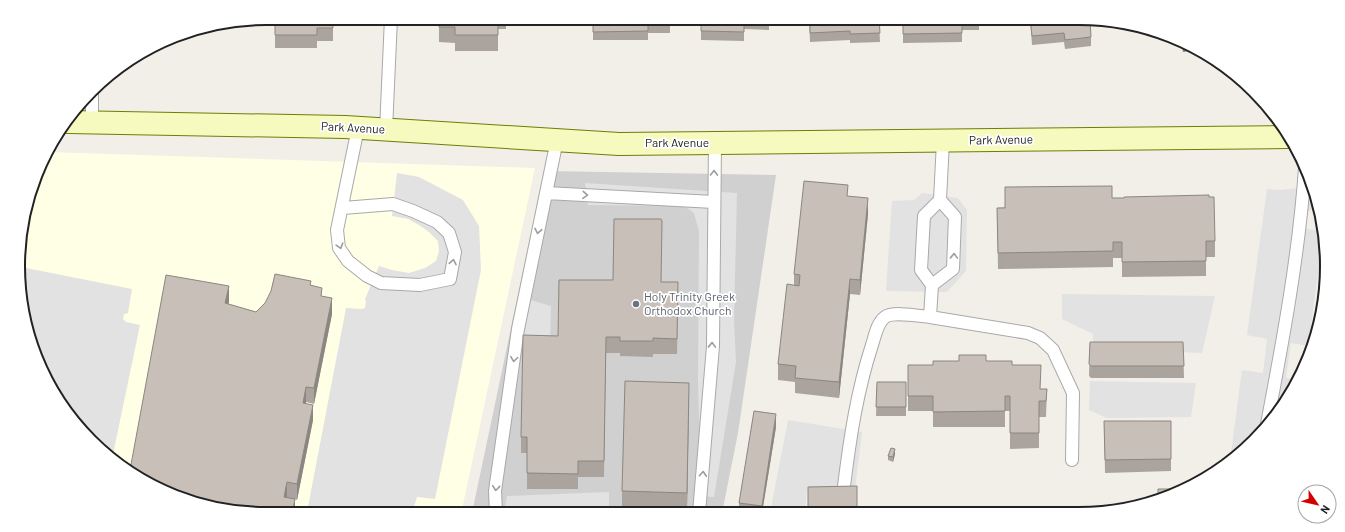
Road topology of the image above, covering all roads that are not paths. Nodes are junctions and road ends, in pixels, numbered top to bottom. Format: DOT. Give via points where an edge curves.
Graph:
graph roads {
  1 [pos="391,25"];
  2 [pos="92,100"];
  3 [pos="73,122"];
  4 [pos="92,122"];
  5 [pos="358,128"];
  6 [pos="386,130"];
  7 [pos="1282,137"];
  8 [pos="557,140"];
  9 [pos="943,141"];
  10 [pos="714,143"];
  11 [pos="546,193"];
  12 [pos="1308,198"];
  13 [pos="940,200"];
  14 [pos="714,202"];
  15 [pos="343,208"];
  16 [pos="932,285"];
  17 [pos="930,317"];
  18 [pos="1269,414"];
  19 [pos="1072,460"];
  20 [pos="844,486"];
  21 [pos="496,507"];
  22 [pos="700,507"];
  1 -- 6 [label="lane"];
  2 -- 4 [label="lane"];
  3 -- 4 [label="main road, Park Avenue"];
  4 -- 5 [label="main road, Park Avenue"];
  5 -- 6 [label="main road, Park Avenue"];
  5 -- 15 [label="lane"];
  6 -- 8 [label="main road, Park Avenue"];
  7 -- 9 [label="main road, Park Avenue"];
  8 -- 10 [label="main road, Park Avenue" via="619,144"];
  8 -- 11 [label="lane"];
  9 -- 10 [label="main road, Park Avenue"];
  9 -- 13 [label="lane"];
  14 -- 10 [label="lane, one-way"];
  11 -- 14 [label="lane, one-way"];
  11 -- 21 [label="lane, one-way" via="518,330 495,491"];
  12 -- 18 [label="lane"];
  13 -- 16 [label="lane" via="924,216 921,270"];
  16 -- 13 [label="lane, one-way" via="953,269 955,217"];
  22 -- 14 [label="lane, one-way" via="713,346"];
  15 -- 15 [label="lane, one-way" via="337,230 339,248 348,260 367,276 381,283 420,285 450,279 455,252 449,233 437,222 393,204"];
  16 -- 17 [label="lane"];
  17 -- 19 [label="lane" via="1028,333 1040,338 1053,350 1073,393"];
  17 -- 20 [label="lane" via="892,314 884,317 878,326 864,371 851,429"];
}
